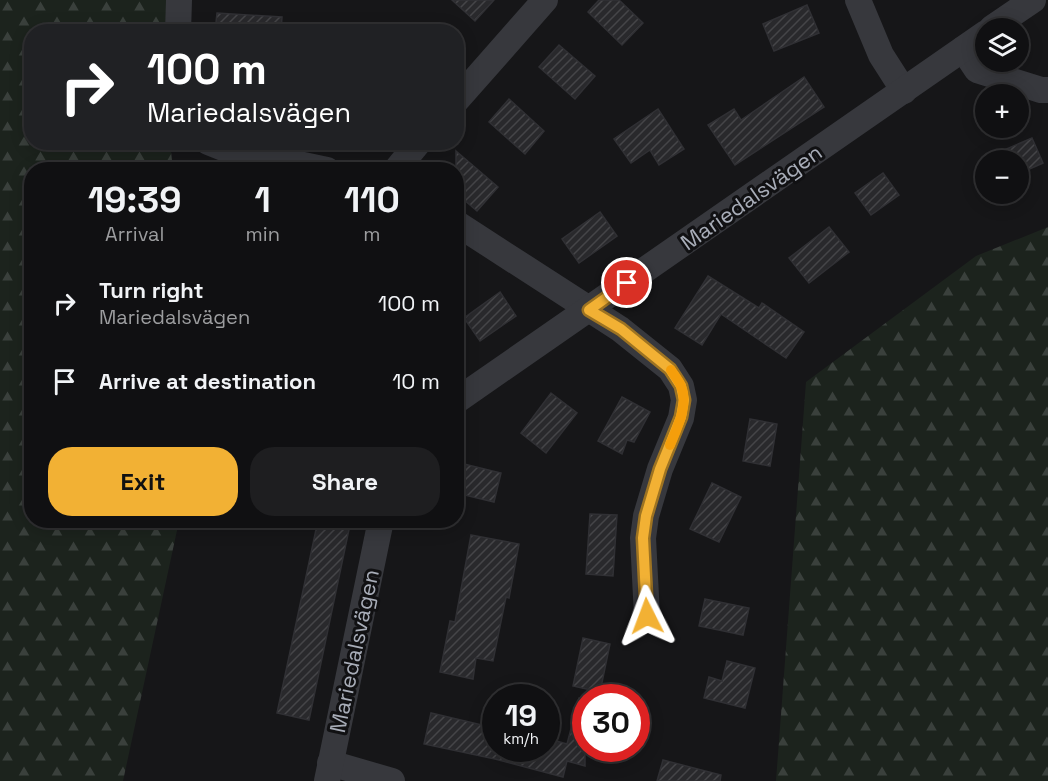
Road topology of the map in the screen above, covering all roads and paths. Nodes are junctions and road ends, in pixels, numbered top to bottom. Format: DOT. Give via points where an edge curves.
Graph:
graph roads {
  1 [pos="179,0"];
  2 [pos="545,0"];
  3 [pos="858,0"];
  4 [pos="1033,0"];
  5 [pos="1007,18"];
  6 [pos="178,24"];
  7 [pos="975,41"];
  8 [pos="963,49"];
  9 [pos="1048,90"];
  10 [pos="904,91"];
  11 [pos="464,92"];
  12 [pos="232,150"];
  13 [pos="412,150"];
  14 [pos="289,162"];
  15 [pos="403,162"];
  16 [pos="464,228"];
  17 [pos="589,310"];
  18 [pos="464,396"];
  19 [pos="379,528"];
  20 [pos="647,616"];
  21 [pos="329,772"];
  22 [pos="392,781"];
  1 -- 6 [label="street"];
  2 -- 11 [label="street"];
  3 -- 10 [label="street" via="881,55"];
  4 -- 5 [label="street"];
  7 -- 8 [label="street, Mariedalsvägen"];
  8 -- 9 [label="street" via="977,70"];
  8 -- 10 [label="street, Mariedalsvägen"];
  10 -- 17 [label="street, Mariedalsvägen"];
  12 -- 14 [label="street"];
  13 -- 15 [label="street"];
  16 -- 17 [label="street"];
  17 -- 18 [label="street, Mariedalsvägen"];
  17 -- 20 [label="street" via="629,335 670,369 681,386 684,400 646,516 643,538"];
  19 -- 21 [label="street, Mariedalsvägen"];
  21 -- 22 [label="street"];
}
